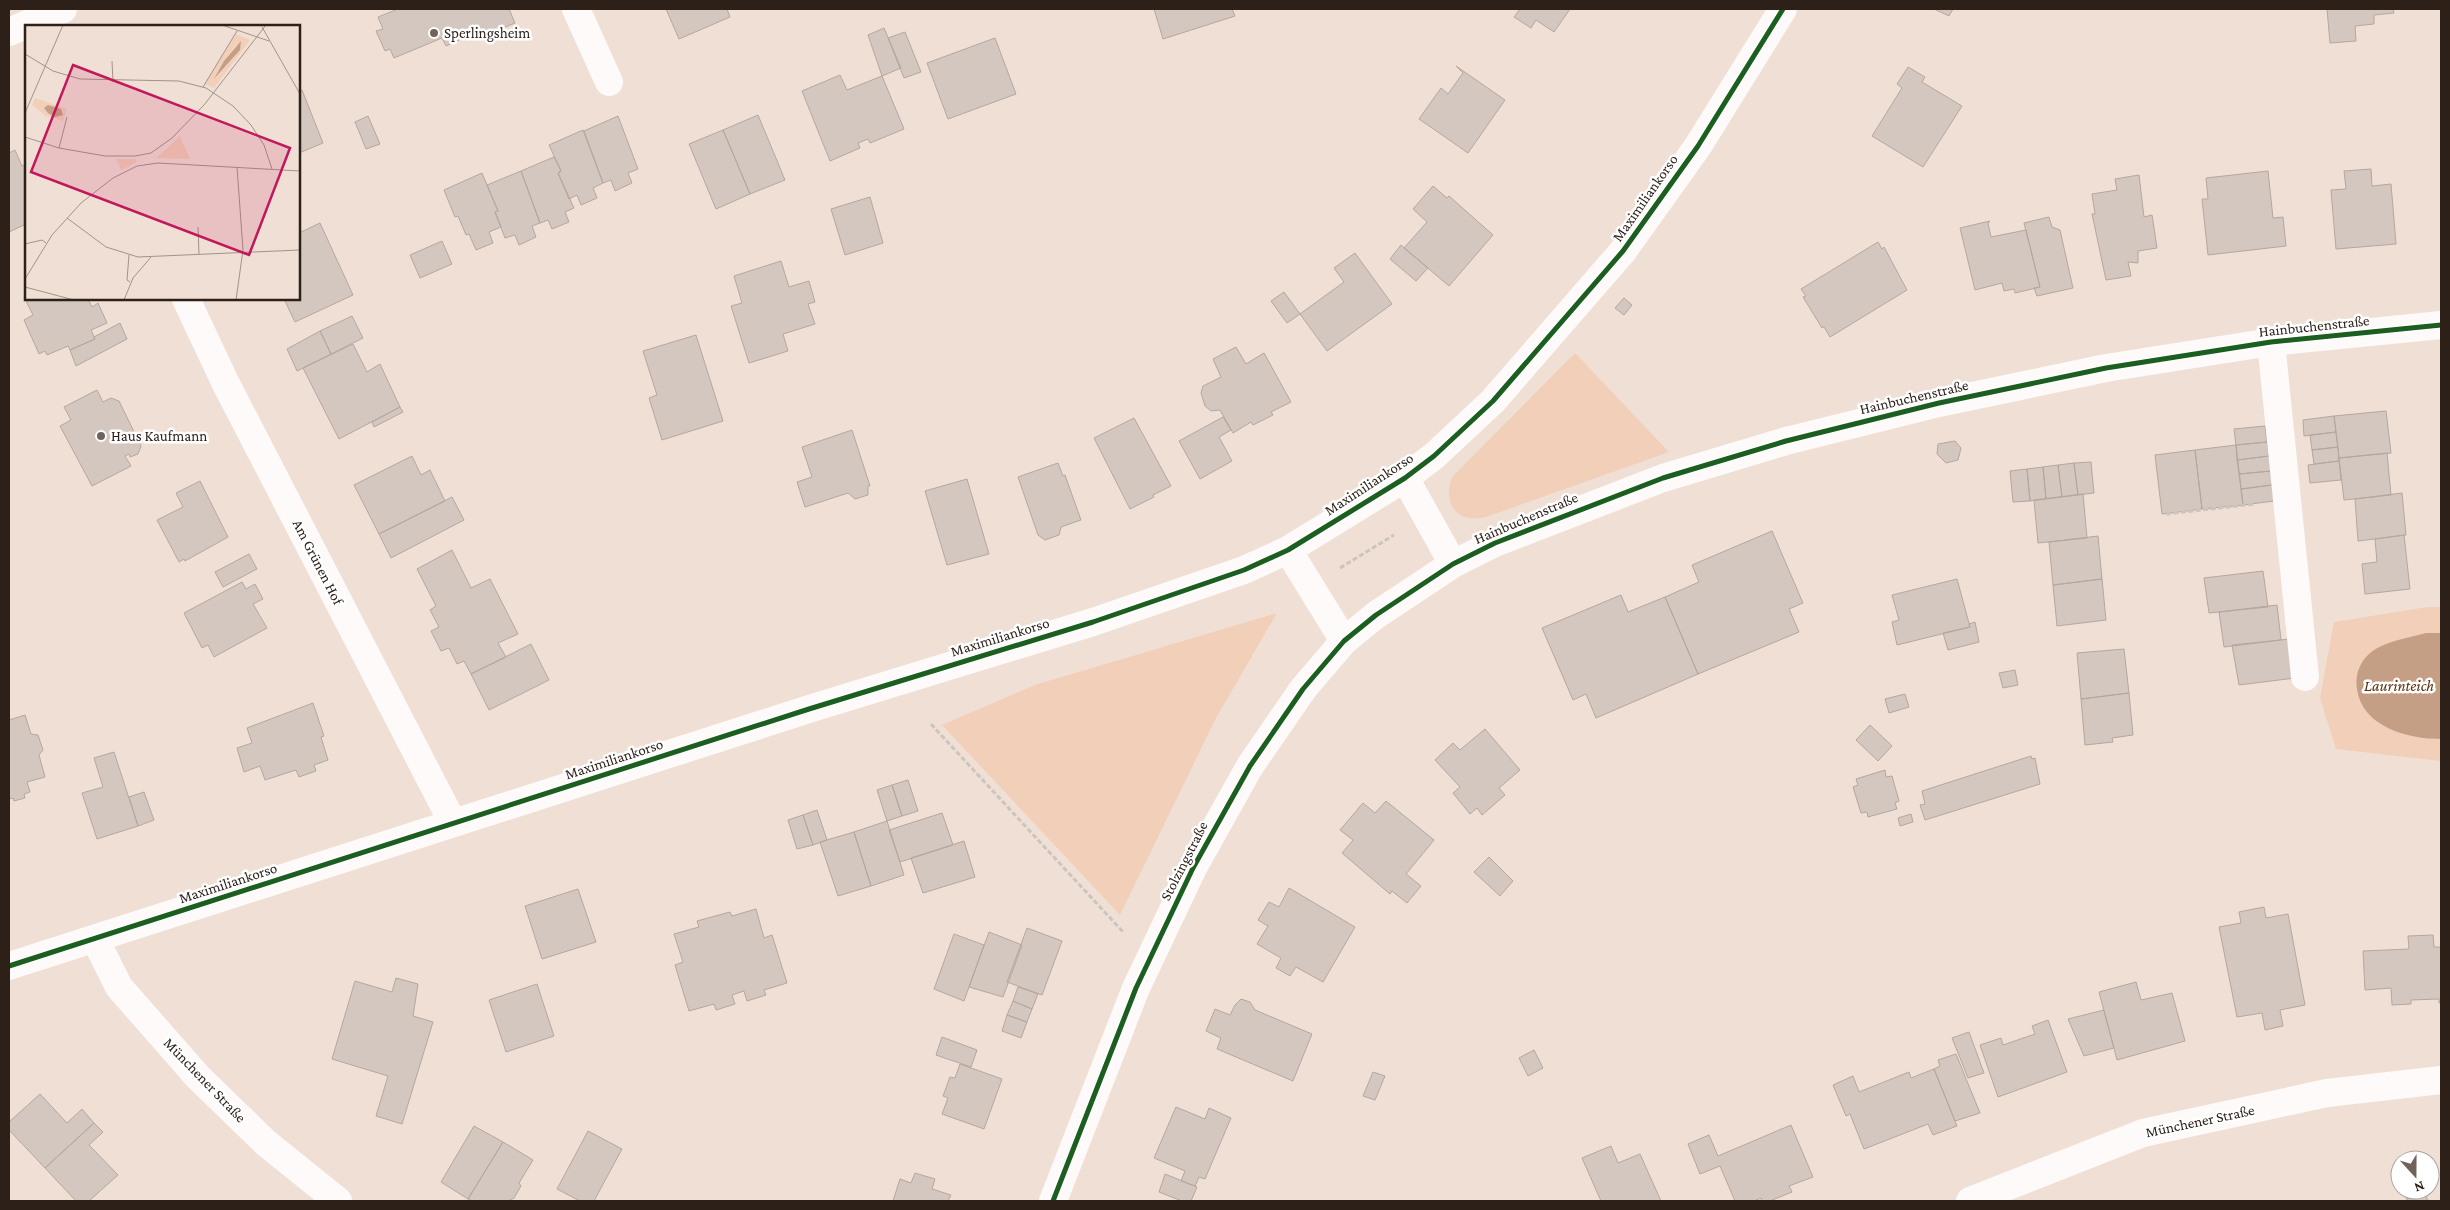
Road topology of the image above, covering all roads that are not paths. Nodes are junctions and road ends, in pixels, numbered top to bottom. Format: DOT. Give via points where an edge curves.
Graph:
graph roads {
  1 [pos="63,9"];
  2 [pos="576,9"];
  3 [pos="1783,9"];
  4 [pos="25,25"];
  5 [pos="25,25"];
  6 [pos="70,25"];
  7 [pos="9,32"];
  8 [pos="609,82"];
  9 [pos="186,300"];
  10 [pos="2441,325"];
  11 [pos="2271,342"];
  12 [pos="1405,478"];
  13 [pos="1288,550"];
  14 [pos="1452,564"];
  15 [pos="1418,587"];
  16 [pos="1344,642"];
  17 [pos="2305,677"];
  18 [pos="454,823"];
  19 [pos="95,939"];
  20 [pos="9,966"];
  21 [pos="2441,1080"];
  22 [pos="1986,1198"];
  23 [pos="338,1201"];
  24 [pos="1053,1201"];
  1 -- 5 [label="street"];
  1 -- 6 [label="street"];
  2 -- 8 [label="street"];
  3 -- 12 [label="street, Maximiliankorso" via="1698,146 1623,252 1493,401 1434,456"];
  4 -- 7 [label="street"];
  9 -- 18 [label="street, Am Grünen Hof" via="225,382"];
  10 -- 11 [label="street, Hainbuchenstraße"];
  11 -- 14 [label="street, Hainbuchenstraße" via="2096,370 1939,403 1786,441 1632,489 1495,542"];
  11 -- 17 [label="street"];
  12 -- 13 [label="street, Maximiliankorso"];
  12 -- 14 [label="street"];
  13 -- 16 [label="street"];
  13 -- 18 [label="street, Maximiliankorso" via="1244,570 1093,622"];
  14 -- 15 [label="street, Hainbuchenstraße"];
  15 -- 16 [label="street, Stolzingstraße" via="1376,614"];
  16 -- 24 [label="street, Stolzingstraße" via="1303,689 1250,766 1193,868 1136,988"];
  18 -- 19 [label="street, Maximiliankorso"];
  19 -- 20 [label="street, Maximiliankorso"];
  19 -- 23 [label="street, Münchener Straße" via="119,987 198,1077 266,1143"];
  21 -- 22 [label="street, Münchener Straße" via="2327,1093 2142,1133"];
}
